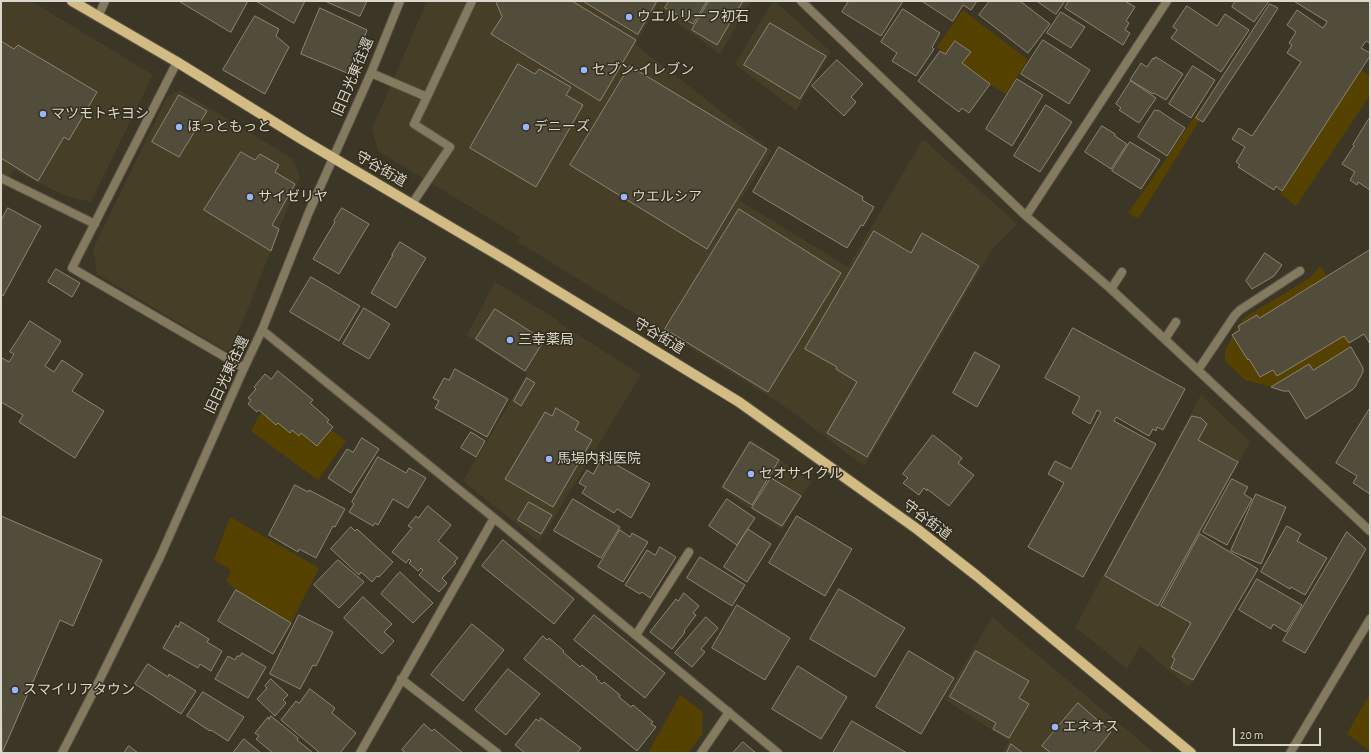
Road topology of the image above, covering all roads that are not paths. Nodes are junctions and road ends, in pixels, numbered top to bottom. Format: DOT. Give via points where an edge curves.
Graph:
graph roads {
  1 [pos="72,1"];
  2 [pos="106,1"];
  3 [pos="400,1"];
  4 [pos="472,1"];
  5 [pos="801,1"];
  6 [pos="1167,1"];
  7 [pos="98,16"];
  8 [pos="177,62"];
  9 [pos="371,73"];
  10 [pos="427,98"];
  11 [pos="333,158"];
  12 [pos="1,178"];
  13 [pos="412,204"];
  14 [pos="1026,216"];
  15 [pos="95,224"];
  16 [pos="1300,271"];
  17 [pos="1122,272"];
  18 [pos="1111,289"];
  19 [pos="1176,322"];
  20 [pos="262,330"];
  21 [pos="1165,339"];
  22 [pos="244,368"];
  23 [pos="1198,370"];
  24 [pos="494,518"];
  25 [pos="1370,531"];
  26 [pos="689,552"];
  27 [pos="1370,619"];
  28 [pos="636,635"];
  29 [pos="401,679"];
  30 [pos="730,712"];
  31 [pos="62,753"];
  32 [pos="360,753"];
  33 [pos="498,753"];
  34 [pos="701,753"];
  35 [pos="778,753"];
  36 [pos="1191,753"];
  37 [pos="1290,753"];
  1 -- 7 [label="main road, 守谷街道"];
  2 -- 7 [label="street"];
  3 -- 9 [label="street, 旧日光東往還"];
  4 -- 10 [label="street"];
  5 -- 14 [label="street"];
  6 -- 14 [label="street"];
  7 -- 8 [label="main road, 守谷街道"];
  8 -- 11 [label="main road, 守谷街道"];
  8 -- 15 [label="street"];
  9 -- 10 [label="street"];
  9 -- 11 [label="street, 旧日光東往還"];
  10 -- 13 [label="street" via="414,124 450,147"];
  11 -- 13 [label="main road, 守谷街道"];
  11 -- 20 [label="street, 旧日光東往還"];
  12 -- 15 [label="street"];
  13 -- 36 [label="main road, 守谷街道" via="739,402 917,529"];
  14 -- 18 [label="street"];
  15 -- 22 [label="street" via="72,268"];
  16 -- 23 [label="street" via="1240,310"];
  17 -- 18 [label="street"];
  18 -- 21 [label="street"];
  19 -- 21 [label="street"];
  20 -- 22 [label="street, 旧日光東往還"];
  20 -- 24 [label="street"];
  21 -- 23 [label="street"];
  22 -- 31 [label="street, 旧日光東往還" via="160,557"];
  23 -- 25 [label="street"];
  24 -- 28 [label="street"];
  24 -- 29 [label="street"];
  26 -- 28 [label="street"];
  27 -- 37 [label="street"];
  28 -- 30 [label="street"];
  29 -- 32 [label="street"];
  29 -- 33 [label="street"];
  30 -- 34 [label="street"];
  30 -- 35 [label="street"];
}
